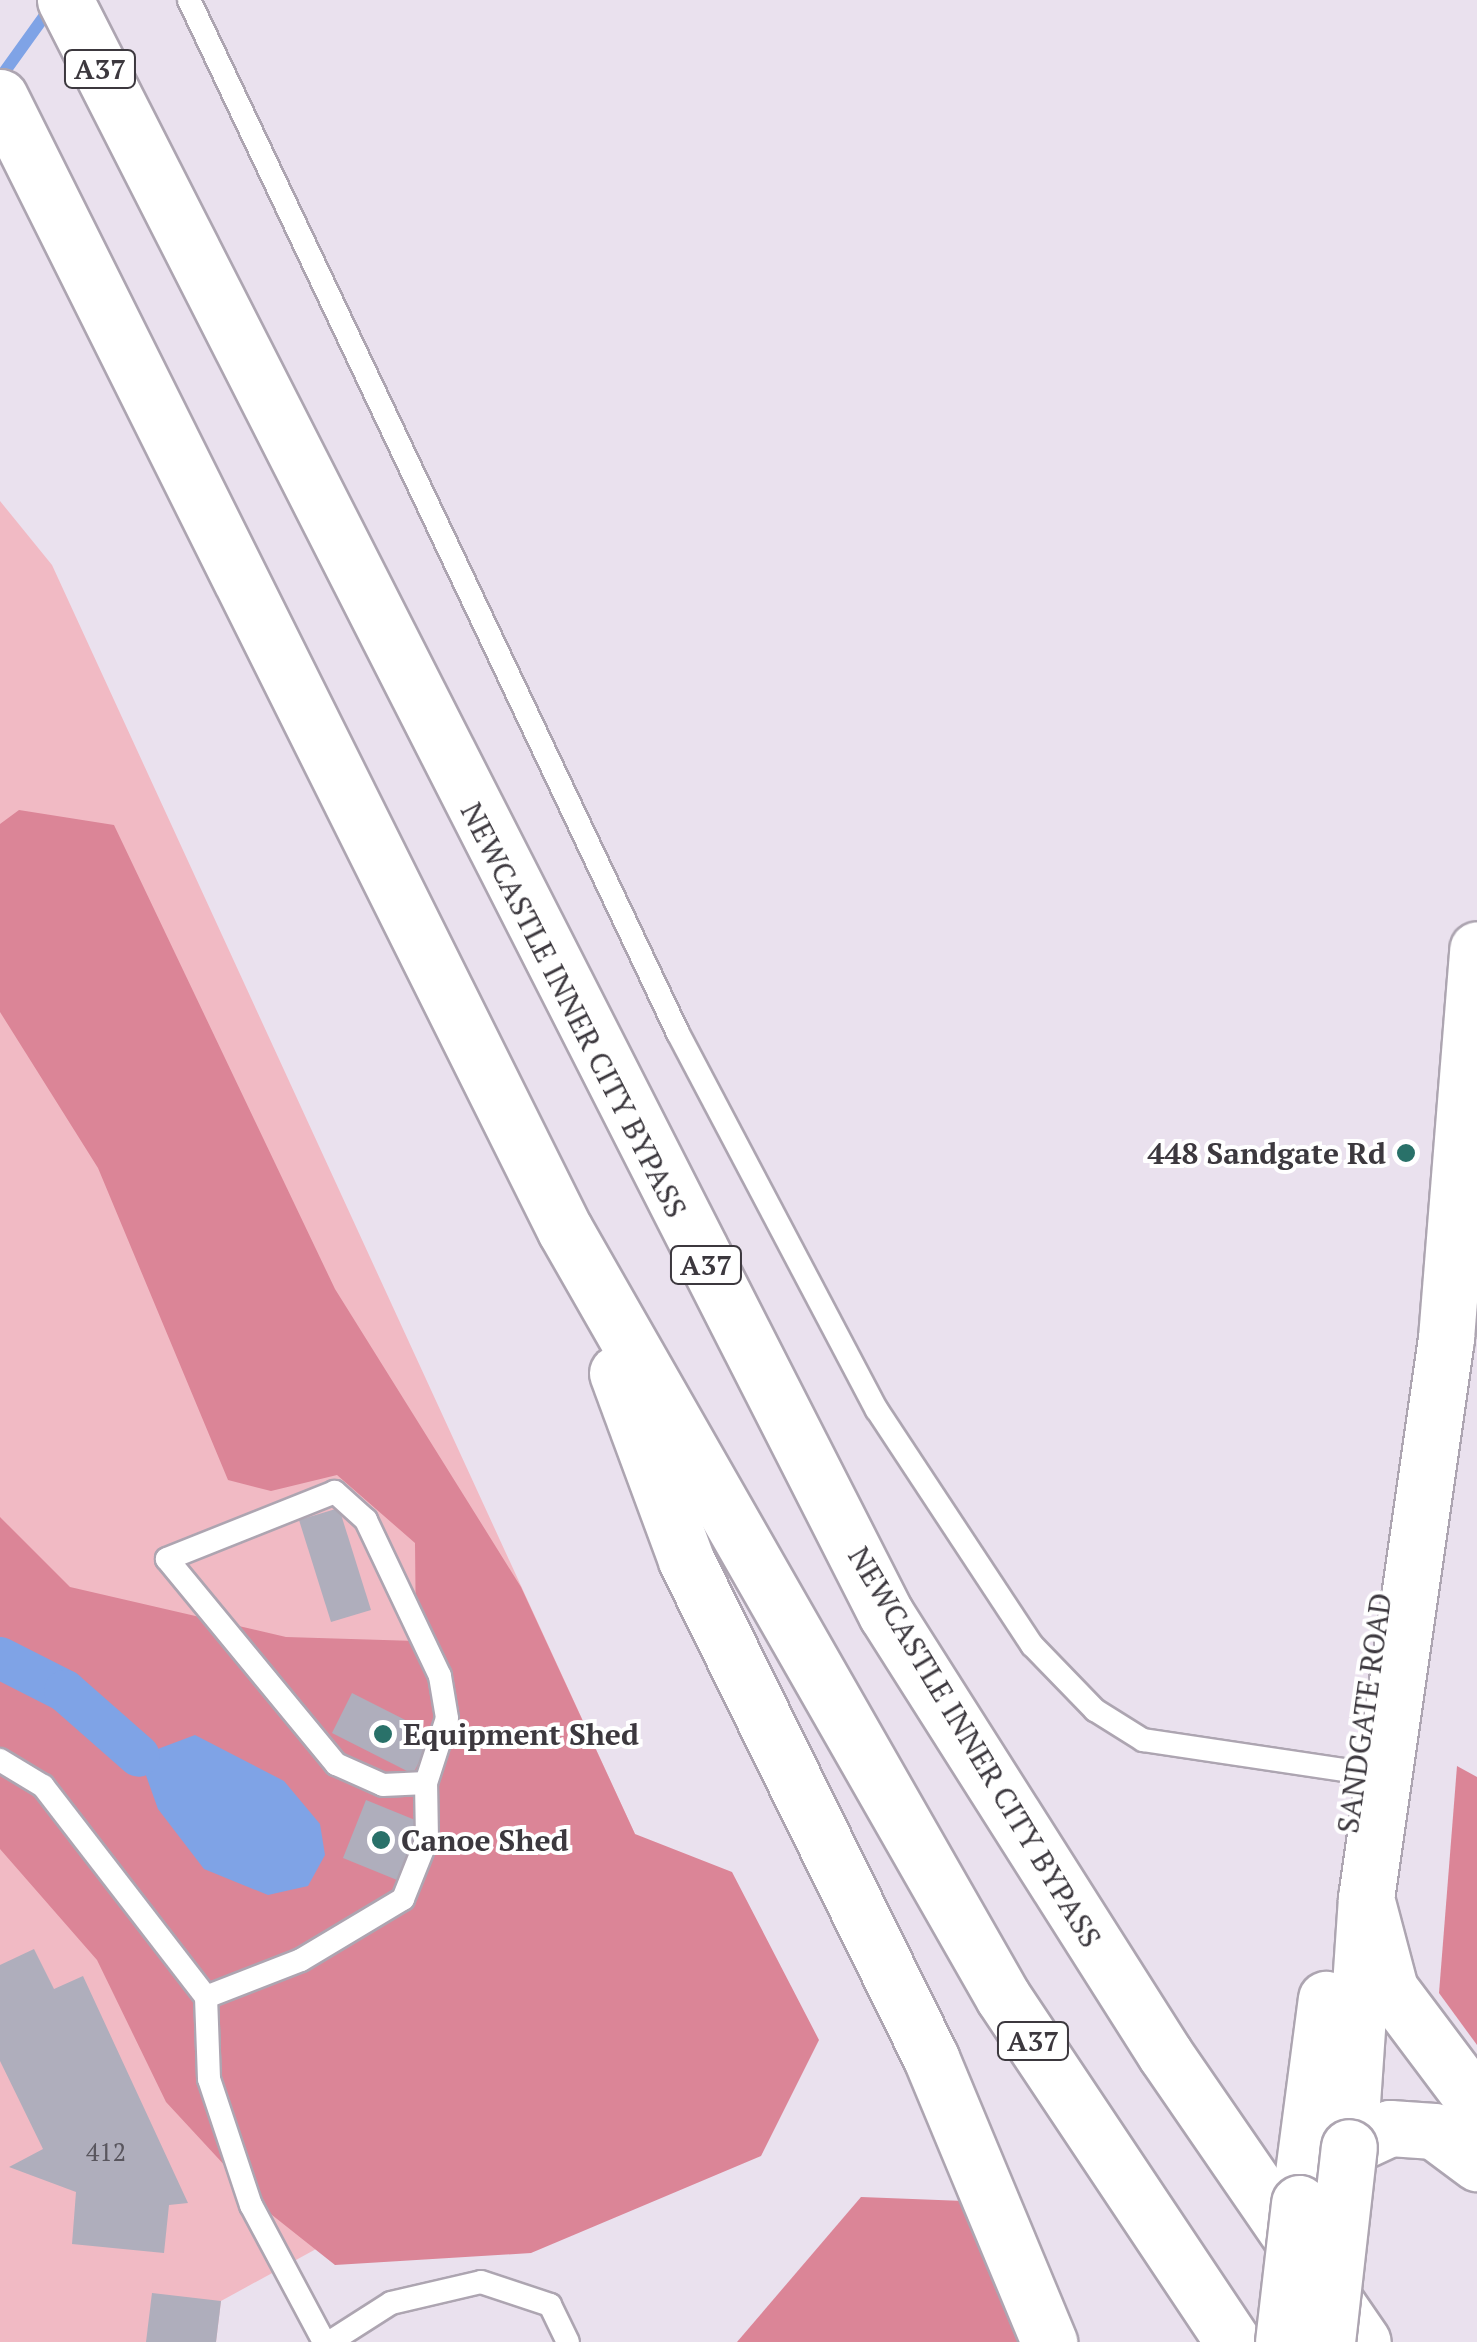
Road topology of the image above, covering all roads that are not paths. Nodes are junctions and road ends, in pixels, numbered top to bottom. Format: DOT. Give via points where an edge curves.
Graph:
graph roads {
  1 [pos="65,0"];
  2 [pos="190,0"];
  3 [pos="0,97"];
  4 [pos="1477,949"];
  5 [pos="1462,1086"];
  6 [pos="565,1230"];
  7 [pos="0,1760"];
  8 [pos="1356,1772"];
  9 [pos="426,1783"];
  10 [pos="1366,1898"];
  11 [pos="206,1996"];
  12 [pos="1477,2105"];
  13 [pos="1329,2133"];
  14 [pos="1477,2163"];
  15 [pos="327,2342"];
  16 [pos="568,2342"];
  17 [pos="1049,2342"];
  18 [pos="1233,2342"];
  19 [pos="1284,2342"];
  20 [pos="1328,2342"];
  21 [pos="1363,2342"];
  1 -- 21 [label="main road, NEWCASTLE INNER CITY BYPASS / A37" via="886,1614 1165,2054"];
  2 -- 8 [label="lane" via="678,1033 878,1410 1001,1598 1095,1710 1144,1740"];
  3 -- 6 [label="main road, A37"];
  4 -- 5 [label="main road, SANDGATE ROAD"];
  5 -- 8 [label="main road, SANDGATE ROAD" via="1416,1332"];
  5 -- 10 [label="main road, SANDGATE ROAD" via="1446,1338"];
  6 -- 17 [label="main road" via="686,1560 931,2058"];
  6 -- 18 [label="main road, A37" via="1004,1997"];
  7 -- 11 [label="lane" via="43,1786"];
  8 -- 13 [label="main road, SANDGATE ROAD"];
  9 -- 9 [label="lane" via="447,1718 440,1676 366,1520 335,1492 167,1558 336,1764 383,1786"];
  9 -- 11 [label="lane" via="427,1839 403,1899 301,1960"];
  10 -- 12 [label="main road" via="1390,1989"];
  10 -- 13 [label="main road, SANDGATE ROAD"];
  11 -- 15 [label="lane" via="209,2079 250,2205"];
  13 -- 14 [label="main road" via="1416,2128 1452,2139"];
  13 -- 19 [label="main road, bridge" via="1300,2203"];
  13 -- 20 [label="main road, SANDGATE ROAD, bridge"];
  15 -- 16 [label="lane" via="391,2303 481,2282 550,2305"];
}
